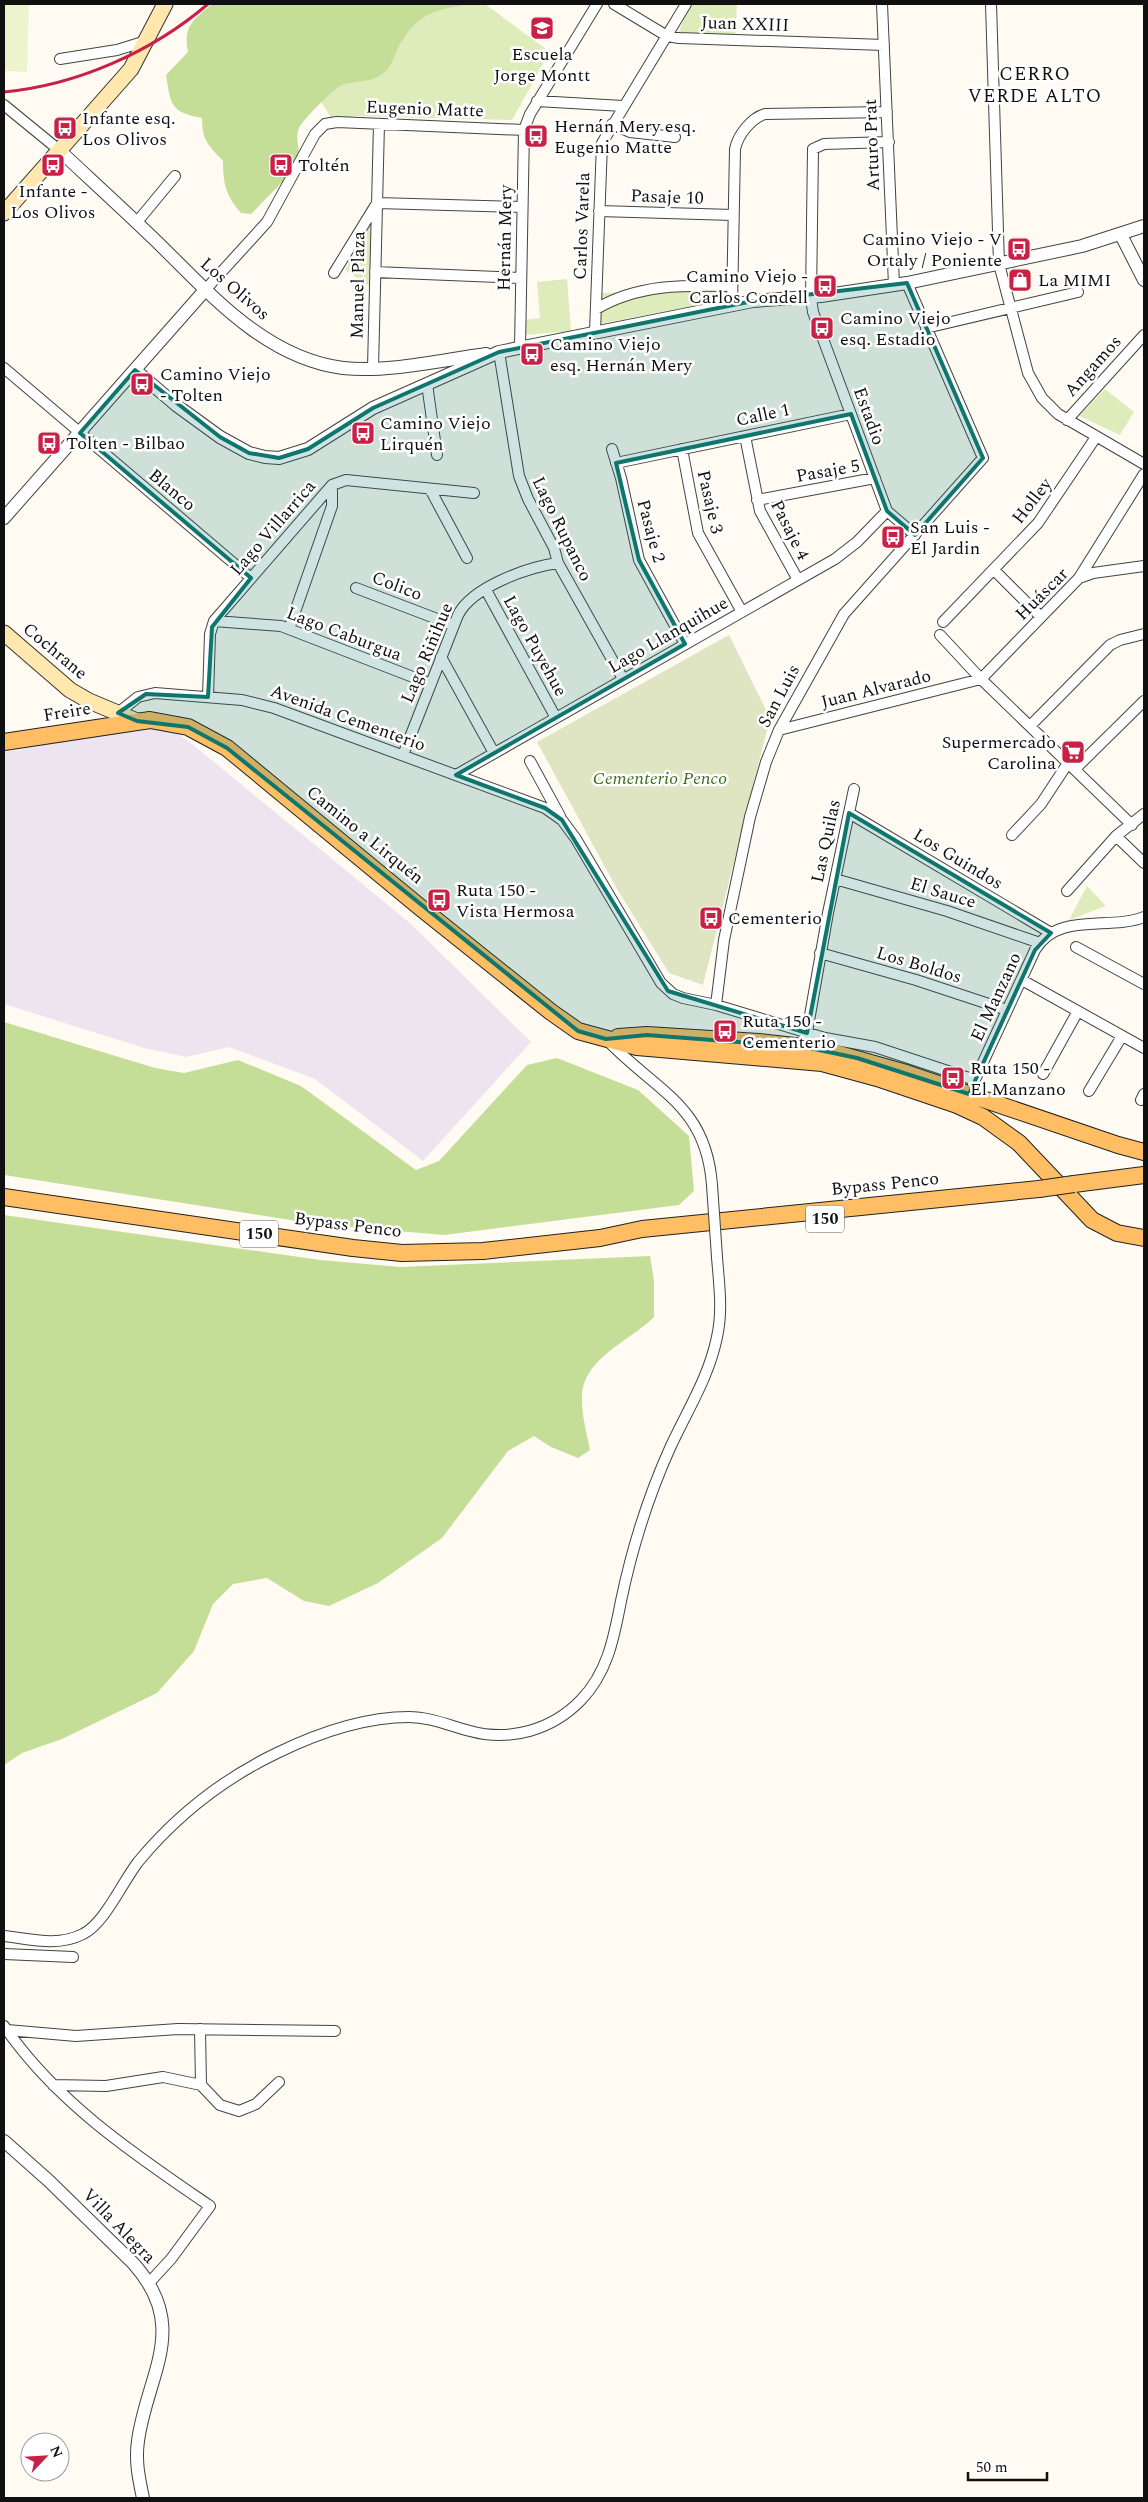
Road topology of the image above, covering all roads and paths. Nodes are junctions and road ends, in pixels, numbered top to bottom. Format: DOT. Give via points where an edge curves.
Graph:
graph roads {
  1 [pos="165,4"];
  2 [pos="597,4"];
  3 [pos="614,4"];
  4 [pos="686,4"];
  5 [pos="882,4"];
  6 [pos="991,4"];
  7 [pos="667,36"];
  8 [pos="144,45"];
  9 [pos="884,45"];
  10 [pos="60,59"];
  11 [pos="537,102"];
  12 [pos="4,105"];
  13 [pos="623,106"];
  14 [pos="887,112"];
  15 [pos="379,124"];
  16 [pos="612,124"];
  17 [pos="524,130"];
  18 [pos="675,137"];
  19 [pos="889,142"];
  20 [pos="59,150"];
  21 [pos="175,176"];
  22 [pos="377,203"];
  23 [pos="522,207"];
  24 [pos="599,211"];
  25 [pos="4,213"];
  26 [pos="733,215"];
  27 [pos="137,222"];
  28 [pos="1144,226"];
  29 [pos="1121,235"];
  30 [pos="1000,264"];
  31 [pos="375,272"];
  32 [pos="334,273"];
  33 [pos="520,278"];
  34 [pos="1144,280"];
  35 [pos="900,284"];
  36 [pos="731,286"];
  37 [pos="206,289"];
  38 [pos="1078,292"];
  39 [pos="810,298"];
  40 [pos="732,306"];
  41 [pos="1011,308"];
  42 [pos="596,309"];
  43 [pos="926,328"];
  44 [pos="595,332"];
  45 [pos="1144,335"];
  46 [pos="520,347"];
  47 [pos="499,352"];
  48 [pos="430,362"];
  49 [pos="4,368"];
  50 [pos="372,368"];
  51 [pos="135,370"];
  52 [pos="432,382"];
  53 [pos="851,414"];
  54 [pos="1067,420"];
  55 [pos="80,432"];
  56 [pos="745,436"];
  57 [pos="1096,437"];
  58 [pos="612,449"];
  59 [pos="682,449"];
  60 [pos="437,455"];
  61 [pos="616,463"];
  62 [pos="1144,464"];
  63 [pos="1144,474"];
  64 [pos="875,478"];
  65 [pos="332,485"];
  66 [pos="430,489"];
  67 [pos="474,493"];
  68 [pos="757,500"];
  69 [pos="887,511"];
  70 [pos="4,518"];
  71 [pos="915,535"];
  72 [pos="467,558"];
  73 [pos="558,563"];
  74 [pos="1144,566"];
  75 [pos="994,570"];
  76 [pos="251,578"];
  77 [pos="1079,578"];
  78 [pos="798,580"];
  79 [pos="356,588"];
  80 [pos="486,590"];
  81 [pos="742,612"];
  82 [pos="1041,617"];
  83 [pos="214,621"];
  84 [pos="944,622"];
  85 [pos="453,625"];
  86 [pos="289,629"];
  87 [pos="4,633"];
  88 [pos="1144,634"];
  89 [pos="940,635"];
  90 [pos="685,644"];
  91 [pos="441,657"];
  92 [pos="623,679"];
  93 [pos="981,679"];
  94 [pos="431,684"];
  95 [pos="208,697"];
  96 [pos="1144,702"];
  97 [pos="118,713"];
  98 [pos="556,718"];
  99 [pos="137,720"];
  100 [pos="1030,726"];
  101 [pos="779,730"];
  102 [pos="4,742"];
  103 [pos="494,753"];
  104 [pos="403,755"];
  105 [pos="530,761"];
  106 [pos="1071,766"];
  107 [pos="456,775"];
  108 [pos="854,789"];
  109 [pos="849,812"];
  110 [pos="1144,814"];
  111 [pos="562,820"];
  112 [pos="1132,825"];
  113 [pos="1012,834"];
  114 [pos="1116,836"];
  115 [pos="1144,863"];
  116 [pos="835,879"];
  117 [pos="1067,891"];
  118 [pos="1144,917"];
  119 [pos="1051,933"];
  120 [pos="1040,943"];
  121 [pos="1076,947"];
  122 [pos="820,953"];
  123 [pos="1022,980"];
  124 [pos="1144,984"];
  125 [pos="716,1004"];
  126 [pos="1008,1010"];
  127 [pos="1078,1011"];
  128 [pos="1122,1036"];
  129 [pos="606,1039"];
  130 [pos="806,1040"];
  131 [pos="1144,1048"];
  132 [pos="1043,1074"];
  133 [pos="972,1087"];
  134 [pos="1089,1091"];
  135 [pos="1144,1152"];
  136 [pos="1144,1175"];
  137 [pos="1144,1184"];
  138 [pos="1076,1188"];
  139 [pos="4,1197"];
  140 [pos="1144,1238"];
  141 [pos="4,1936"];
  142 [pos="4,1954"];
  143 [pos="73,1956"];
  144 [pos="5,2028"];
  145 [pos="200,2029"];
  146 [pos="335,2031"];
  147 [pos="279,2082"];
  148 [pos="53,2085"];
  149 [pos="201,2085"];
  150 [pos="4,2141"];
  151 [pos="148,2284"];
  152 [pos="143,2498"];
  1 -- 8 [label="main road"];
  2 -- 11 [label="street"];
  3 -- 7 [label="street, Juan XXIII"];
  4 -- 7 [label="street, Carlos Varela"];
  5 -- 9 [label="street, Arturo Prat"];
  6 -- 30 [label="street"];
  7 -- 9 [label="street, Juan XXIII"];
  7 -- 13 [label="street, Carlos Varela"];
  8 -- 10 [label="street"];
  8 -- 20 [label="main road" via="131,69"];
  9 -- 14 [label="street, Arturo Prat"];
  11 -- 13 [label="street"];
  11 -- 17 [label="street"];
  12 -- 20 [label="street, Los Olivos"];
  13 -- 16 [label="street, Carlos Varela"];
  14 -- 19 [label="street, Arturo Prat"];
  14 -- 26 [label="street" via="758,116 736,142"];
  15 -- 17 [label="street, Eugenio Matte"];
  15 -- 22 [label="street, Manuel Plaza"];
  15 -- 37 [label="street, Eugenio Matte" via="325,124 316,134 267,222"];
  16 -- 18 [label="street" via="630,132"];
  16 -- 24 [label="street, Carlos Varela" via="600,148"];
  17 -- 23 [label="street, Hernán Mery"];
  19 -- 35 [label="street, Arturo Prat"];
  19 -- 39 [label="street, Estadio" via="824,144 813,149"];
  20 -- 25 [label="main road"];
  20 -- 27 [label="street, Los Olivos"];
  21 -- 27 [label="street"];
  22 -- 23 [label="street"];
  22 -- 31 [label="street, Manuel Plaza"];
  22 -- 32 [label="street, Manuel Plaza"];
  23 -- 33 [label="street, Hernán Mery"];
  24 -- 26 [label="street, Pasaje 10"];
  24 -- 42 [label="street, Carlos Varela"];
  26 -- 36 [label="street"];
  27 -- 37 [label="street, Los Olivos"];
  28 -- 29 [label="street"];
  29 -- 30 [label="street"];
  29 -- 34 [label="street"];
  30 -- 35 [label="street"];
  30 -- 41 [label="street"];
  31 -- 33 [label="street"];
  31 -- 50 [label="street, Manuel Plaza"];
  33 -- 46 [label="street, Hernán Mery"];
  35 -- 39 [label="street"];
  35 -- 43 [label="street"];
  36 -- 40 [label="street"];
  36 -- 42 [label="street" via="662,287 622,296"];
  37 -- 50 [label="street, Los Olivos" via="283,350 334,366"];
  37 -- 51 [label="street"];
  38 -- 41 [label="street"];
  39 -- 40 [label="street" via="776,298"];
  39 -- 53 [label="street, Estadio"];
  40 -- 44 [label="street"];
  41 -- 43 [label="street"];
  41 -- 54 [label="street" via="1031,382 1049,406"];
  42 -- 44 [label="street, Carlos Varela"];
  43 -- 71 [label="street, San Luis" via="983,458"];
  44 -- 46 [label="street"];
  45 -- 54 [label="street, Angamos"];
  46 -- 47 [label="street"];
  47 -- 48 [label="street, Los Olivos"];
  47 -- 52 [label="street"];
  47 -- 73 [label="street, Lago Rupanco" via="519,476"];
  48 -- 50 [label="street, Los Olivos"];
  48 -- 52 [label="street" via="436,371"];
  49 -- 55 [label="street, Blanco"];
  51 -- 52 [label="street" via="220,437 249,452 271,458 287,457 308,449 373,408"];
  51 -- 55 [label="street"];
  52 -- 60 [label="street"];
  53 -- 56 [label="street, Calle 1"];
  53 -- 64 [label="street, Estadio"];
  54 -- 57 [label="street"];
  55 -- 70 [label="street"];
  55 -- 76 [label="street, Blanco"];
  56 -- 59 [label="street, Calle 1"];
  56 -- 68 [label="street, Pasaje 4"];
  57 -- 62 [label="street"];
  57 -- 75 [label="street, Holley" via="1048,511"];
  58 -- 61 [label="street, Pasaje 2"];
  59 -- 61 [label="street, Calle 1"];
  59 -- 81 [label="street, Pasaje 3" via="698,534"];
  61 -- 90 [label="street, Pasaje 2" via="639,560"];
  63 -- 77 [label="street"];
  64 -- 68 [label="street, Pasaje 5"];
  64 -- 69 [label="street, Estadio"];
  65 -- 66 [label="street, Lago Villarrica" via="346,480"];
  65 -- 76 [label="street, Lago Villarrica"];
  65 -- 86 [label="street" via="332,506"];
  66 -- 67 [label="street, Lago Villarrica"];
  66 -- 72 [label="street"];
  68 -- 78 [label="street, Pasaje 4" via="764,521"];
  69 -- 71 [label="street, Estadio"];
  69 -- 78 [label="street, Lago Llanquihue" via="850,548"];
  71 -- 101 [label="street, San Luis" via="844,614"];
  73 -- 80 [label="street, Lago Riñihue" via="524,570"];
  73 -- 92 [label="street, Lago Rupanco"];
  74 -- 77 [label="street, Huáscar"];
  75 -- 82 [label="street"];
  75 -- 84 [label="street, Holley"];
  76 -- 83 [label="street, Lago Villarrica"];
  77 -- 82 [label="street, Huáscar"];
  78 -- 81 [label="street, Lago Llanquihue"];
  79 -- 85 [label="street, Colico"];
  80 -- 85 [label="street, Lago Riñihue" via="465,603"];
  80 -- 98 [label="street, Lago Puyehue"];
  81 -- 90 [label="street, Lago Llanquihue"];
  82 -- 93 [label="street, Huáscar"];
  83 -- 86 [label="street, Lago Caburgua"];
  83 -- 95 [label="street" via="210,634"];
  85 -- 91 [label="street, Lago Riñihue"];
  86 -- 94 [label="street, Lago Caburgua"];
  87 -- 97 [label="main road, Cochrane" via="70,690"];
  88 -- 100 [label="street" via="1110,645"];
  89 -- 93 [label="street"];
  90 -- 92 [label="street, Lago Llanquihue"];
  91 -- 94 [label="street, Lago Riñihue"];
  91 -- 103 [label="street"];
  92 -- 98 [label="street, Lago Llanquihue"];
  93 -- 100 [label="street"];
  93 -- 101 [label="street, Juan Alvarado"];
  94 -- 104 [label="street, Lago Riñihue"];
  95 -- 97 [label="street, Avenida Cementerio" via="163,692 146,694"];
  95 -- 104 [label="street, Avenida Cementerio" via="274,708"];
  96 -- 106 [label="street"];
  97 -- 99 [label="main road, Cochrane"];
  98 -- 103 [label="street, Lago Llanquihue"];
  99 -- 102 [label="main road, Freire"];
  99 -- 129 [label="main road, Camino a Lirquén" via="174,723 221,744 551,1012 578,1031"];
  100 -- 106 [label="street"];
  101 -- 125 [label="street, San Luis" via="763,770 745,835 724,940"];
  103 -- 107 [label="street, Lago Llanquihue"];
  104 -- 107 [label="street, Avenida Cementerio"];
  105 -- 111 [label="street, Avenida Cementerio"];
  106 -- 112 [label="street"];
  106 -- 113 [label="street"];
  107 -- 111 [label="street, Avenida Cementerio" via="545,808"];
  108 -- 109 [label="street, Las Quilas"];
  109 -- 116 [label="street, Las Quilas"];
  109 -- 119 [label="street, Los Guindos"];
  110 -- 112 [label="street"];
  111 -- 125 [label="street, Avenida Cementerio" via="664,987 678,997"];
  112 -- 114 [label="street"];
  114 -- 115 [label="street"];
  114 -- 117 [label="street"];
  116 -- 120 [label="street, El Sauce" via="946,910"];
  116 -- 122 [label="street, Las Quilas"];
  118 -- 119 [label="street" via="1066,927"];
  119 -- 120 [label="street, El Manzano"];
  120 -- 123 [label="street, El Manzano"];
  121 -- 124 [label="street"];
  122 -- 126 [label="street, Los Boldos"];
  122 -- 130 [label="street, Las Quilas"];
  123 -- 126 [label="street, El Manzano"];
  123 -- 127 [label="street"];
  125 -- 130 [label="street, Avenida Cementerio"];
  126 -- 133 [label="street, El Manzano"];
  127 -- 128 [label="street"];
  127 -- 132 [label="street"];
  128 -- 131 [label="street"];
  128 -- 134 [label="street"];
  129 -- 130 [label="main road, Camino a Lirquén" via="647,1035"];
  129 -- 140 [label="main road, Camino a Lirquén" via="657,1049 822,1063 957,1104 984,1117 1019,1142 1092,1220 1117,1233"];
  129 -- 141 [label="street, bridge" via="666,1091 699,1131 712,1185 721,1307 713,1352 651,1494 628,1568 608,1655 596,1680 579,1702 546,1725 514,1735 482,1734 428,1719 405,1717 362,1724 281,1751 224,1782 179,1819 140,1860 100,1921 90,1930 75,1938 58,1941"];
  130 -- 133 [label="main road, Camino a Lirquén" via="857,1058"];
  133 -- 135 [label="main road, Camino a Lirquén" via="1118,1146"];
  136 -- 138 [label="main road, Bypass Penco / 150"];
  137 -- 138 [label="main road, Bypass Penco / 150"];
  138 -- 139 [label="main road, Bypass Penco / 150" via="634,1238 600,1238 458,1253 402,1253 353,1248"];
  142 -- 143 [label="street"];
  144 -- 145 [label="street" via="76,2036"];
  144 -- 148 [label="street"];
  145 -- 146 [label="street"];
  145 -- 149 [label="street"];
  147 -- 149 [label="street" via="256,2104 239,2111 220,2105"];
  148 -- 149 [label="street" via="106,2086 163,2076"];
  148 -- 151 [label="street" via="121,2145 210,2206"];
  150 -- 151 [label="street, Villa Alegra" via="98,2228 139,2269"];
  151 -- 152 [label="street, Villa Alegra" via="159,2310 162,2347 137,2453"];
}
